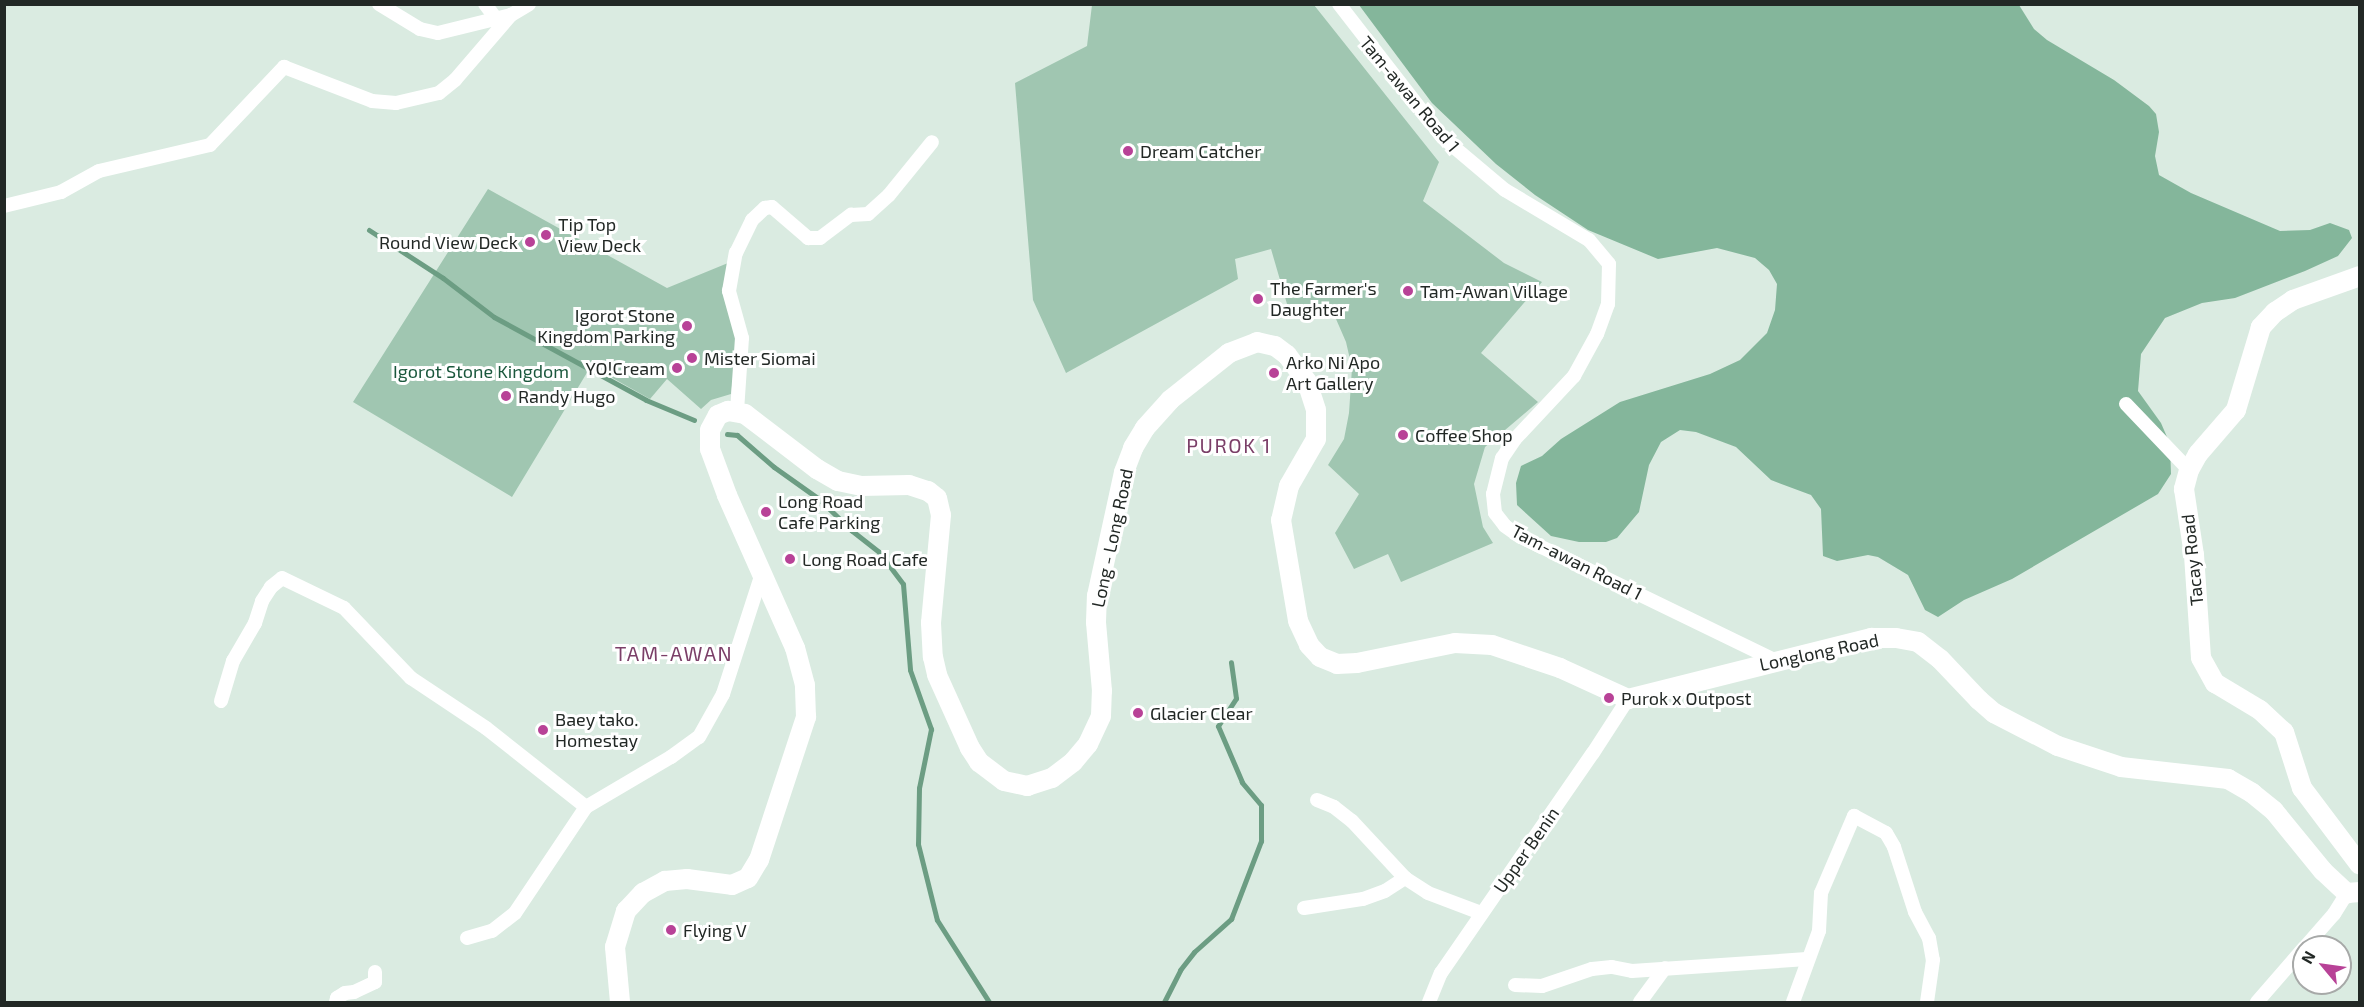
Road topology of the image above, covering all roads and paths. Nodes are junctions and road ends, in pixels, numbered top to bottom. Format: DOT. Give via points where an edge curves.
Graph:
graph roads {
  1 [pos="379,4"];
  2 [pos="485,4"];
  3 [pos="529,4"];
  4 [pos="1339,4"];
  5 [pos="511,15"];
  6 [pos="497,20"];
  7 [pos="932,142"];
  8 [pos="4,206"];
  9 [pos="2360,276"];
  10 [pos="2126,404"];
  11 [pos="737,411"];
  12 [pos="2189,470"];
  13 [pos="762,573"];
  14 [pos="1776,661"];
  15 [pos="1628,699"];
  16 [pos="220,701"];
  17 [pos="1317,800"];
  18 [pos="586,807"];
  19 [pos="2360,865"];
  20 [pos="1405,878"];
  21 [pos="2353,892"];
  22 [pos="1304,908"];
  23 [pos="1481,913"];
  24 [pos="2316,935"];
  25 [pos="467,938"];
  26 [pos="1807,959"];
  27 [pos="2292,963"];
  28 [pos="1665,968"];
  29 [pos="375,972"];
  30 [pos="1515,985"];
  31 [pos="336,1002"];
  32 [pos="620,1002"];
  33 [pos="1429,1002"];
  34 [pos="1640,1002"];
  35 [pos="1793,1002"];
  36 [pos="1927,1002"];
  37 [pos="2257,1002"];
  1 -- 6 [label="street" via="420,29 438,33"];
  2 -- 6 [label="street"];
  3 -- 5 [label="street"];
  4 -- 14 [label="street, Tam-awan Road 1" via="1442,137 1505,190 1589,240 1609,264 1608,304 1597,334 1574,376 1502,458 1495,476 1495,513 1521,537"];
  5 -- 6 [label="street"];
  5 -- 8 [label="street" via="439,93 396,103 372,102 284,67 210,145 99,171 61,192"];
  7 -- 11 [label="street" via="889,195 868,214 850,215 820,238 808,238 772,207 752,220 736,254 729,291 742,338"];
  9 -- 12 [label="main road, Tacay Road" via="2293,300 2261,327 2236,410"];
  10 -- 12 [label="street"];
  11 -- 13 [label="main road" via="723,412 714,421 708,439 727,495"];
  11 -- 15 [label="main road, Long - Long Road" via="838,482 861,486 909,485 937,498 941,514 931,623 937,675 979,762 1010,784 1027,786 1052,778 1073,762 1097,727 1102,691 1097,596 1124,472 1138,437 1170,400 1213,364 1241,346 1257,342 1275,346 1287,356 1307,381 1316,410 1316,439 1289,486 1281,520 1298,621 1309,645 1320,657 1337,664 1357,663 1455,643 1492,645 1560,668"];
  12 -- 19 [label="main road, Tacay Road" via="2184,489 2194,555 2200,658 2215,683 2260,710 2284,732 2302,788"];
  13 -- 18 [label="street" via="723,694 699,737"];
  13 -- 32 [label="main road" via="795,648 807,704 759,860 748,878 739,883 674,879 654,885 632,904 622,920 615,947"];
  14 -- 15 [label="main road, Longlong Road"];
  14 -- 21 [label="main road, Longlong Road" via="1871,638 1918,642 1994,713 2058,746 2121,767 2228,779 2253,793 2274,811 2323,871"];
  15 -- 23 [label="street, Upper Benin"];
  16 -- 18 [label="street" via="233,662 255,623 262,601 271,586 282,578 344,608 411,678 486,728"];
  17 -- 20 [label="street" via="1352,821"];
  18 -- 25 [label="street" via="515,913 492,931"];
  20 -- 22 [label="street" via="1363,899"];
  20 -- 23 [label="street" via="1436,897"];
  21 -- 24 [label="street"];
  23 -- 33 [label="street, Upper Benin" via="1441,973"];
  26 -- 28 [label="street"];
  26 -- 35 [label="street"];
  26 -- 36 [label="street" via="1818,931 1821,893 1854,816 1886,833 1894,847 1912,903 1929,938 1933,960"];
  27 -- 37 [label="street"];
  28 -- 30 [label="street" via="1592,969 1542,986"];
  28 -- 34 [label="street"];
  29 -- 31 [label="street" via="375,982 345,993"];
}
